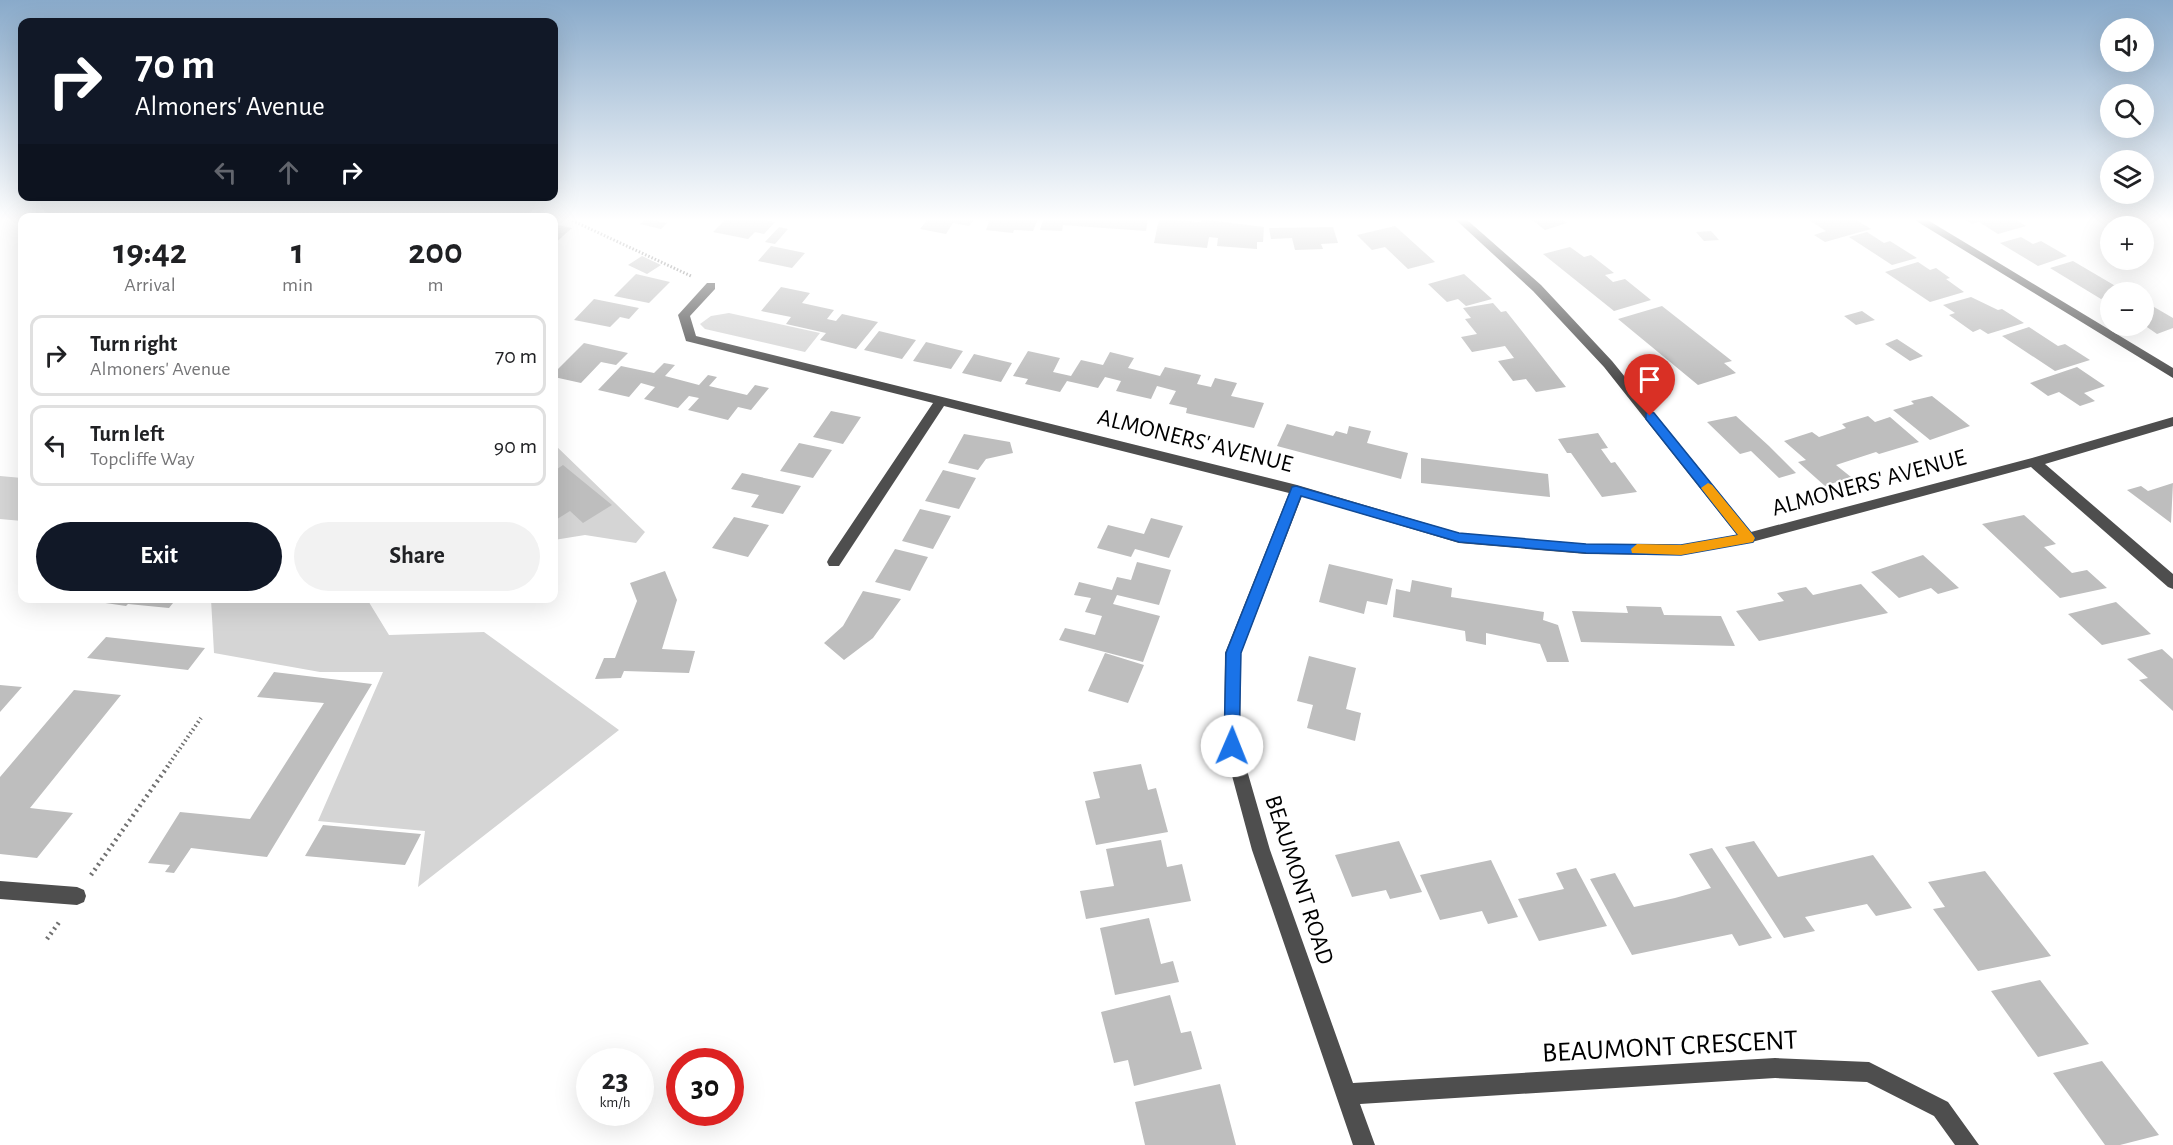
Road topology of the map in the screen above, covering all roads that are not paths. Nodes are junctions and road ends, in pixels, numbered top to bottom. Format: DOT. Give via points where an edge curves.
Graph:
graph roads {
  1 [pos="1520,272"];
  2 [pos="2007,272"];
  3 [pos="711,286"];
  4 [pos="2173,374"];
  5 [pos="941,401"];
  6 [pos="2173,422"];
  7 [pos="2034,462"];
  8 [pos="1296,490"];
  9 [pos="1748,538"];
  10 [pos="834,562"];
  11 [pos="2173,583"];
  12 [pos="0,890"];
  13 [pos="77,896"];
  14 [pos="1347,1094"];
  15 [pos="1364,1145"];
  16 [pos="1968,1145"];
  1 -- 9 [label="street" via="1608,364"];
  2 -- 4 [label="street"];
  3 -- 5 [label="street, ALMONERS' AVENUE" via="684,315 690,338"];
  5 -- 8 [label="street, ALMONERS' AVENUE"];
  5 -- 10 [label="street"];
  6 -- 7 [label="street, ALMONERS' AVENUE"];
  7 -- 9 [label="street, ALMONERS' AVENUE"];
  7 -- 11 [label="street"];
  8 -- 9 [label="street, ALMONERS' AVENUE" via="1459,537 1586,549 1681,550"];
  8 -- 14 [label="street, BEAUMONT ROAD" via="1233,653 1232,746 1261,850"];
  12 -- 13 [label="street"];
  14 -- 15 [label="street, BEAUMONT ROAD"];
  14 -- 16 [label="street, BEAUMONT CRESCENT" via="1775,1068 1869,1071 1941,1108"];
}
